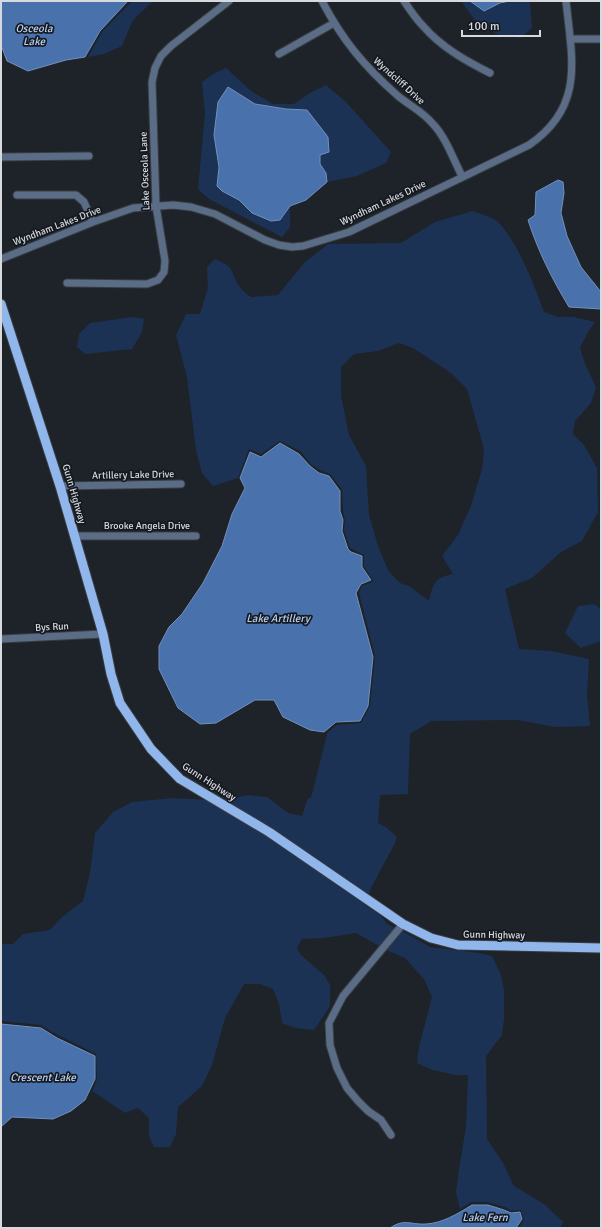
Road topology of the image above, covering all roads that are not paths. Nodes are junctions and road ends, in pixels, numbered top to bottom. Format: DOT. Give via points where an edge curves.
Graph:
graph roads {
  1 [pos="229,1"];
  2 [pos="322,1"];
  3 [pos="404,1"];
  4 [pos="566,1"];
  5 [pos="334,23"];
  6 [pos="570,39"];
  7 [pos="601,39"];
  8 [pos="279,54"];
  9 [pos="490,73"];
  10 [pos="89,156"];
  11 [pos="1,157"];
  12 [pos="462,176"];
  13 [pos="17,195"];
  14 [pos="156,206"];
  15 [pos="93,222"];
  16 [pos="1,259"];
  17 [pos="67,283"];
  18 [pos="1,304"];
  19 [pos="3,315"];
  20 [pos="181,484"];
  21 [pos="60,486"];
  22 [pos="74,536"];
  23 [pos="196,536"];
  24 [pos="103,634"];
  25 [pos="1,639"];
  26 [pos="402,924"];
  27 [pos="601,948"];
  28 [pos="391,1135"];
  1 -- 14 [label="street, Lake Osceola Lane" via="171,46 161,56 155,68 152,82"];
  2 -- 5 [label="street, Wyndcliff Drive"];
  3 -- 9 [label="street" via="423,27 441,43"];
  4 -- 6 [label="street, Wyndham Lakes Drive"];
  5 -- 8 [label="street"];
  5 -- 12 [label="street, Wyndcliff Drive" via="350,47 377,77 432,122"];
  6 -- 7 [label="street"];
  6 -- 12 [label="street, Wyndham Lakes Drive" via="572,68 569,93 552,126 529,145"];
  10 -- 11 [label="street"];
  12 -- 14 [label="street, Wyndham Lakes Drive" via="349,232 303,246 279,245 264,240 215,214 173,205"];
  13 -- 15 [label="street" via="76,195 84,202"];
  14 -- 15 [label="street, Wyndham Lakes Drive" via="133,208"];
  14 -- 17 [label="street, Lake Osceola Lane" via="165,261 164,272 158,280 147,284"];
  15 -- 16 [label="street, Wyndham Lakes Drive"];
  18 -- 19 [label="main road, Gunn Highway"];
  19 -- 21 [label="main road, Gunn Highway"];
  20 -- 21 [label="street, Artillery Lake Drive"];
  21 -- 22 [label="main road, Gunn Highway"];
  22 -- 23 [label="street, Brooke Angela Drive"];
  22 -- 24 [label="main road, Gunn Highway"];
  24 -- 25 [label="street, Bys Run"];
  24 -- 26 [label="main road, Gunn Highway" via="120,703 151,749 180,779 269,832"];
  26 -- 27 [label="main road, Gunn Highway" via="431,938 458,945"];
  26 -- 28 [label="street" via="343,996 329,1023 330,1045 347,1088 368,1111 381,1120"];
}
